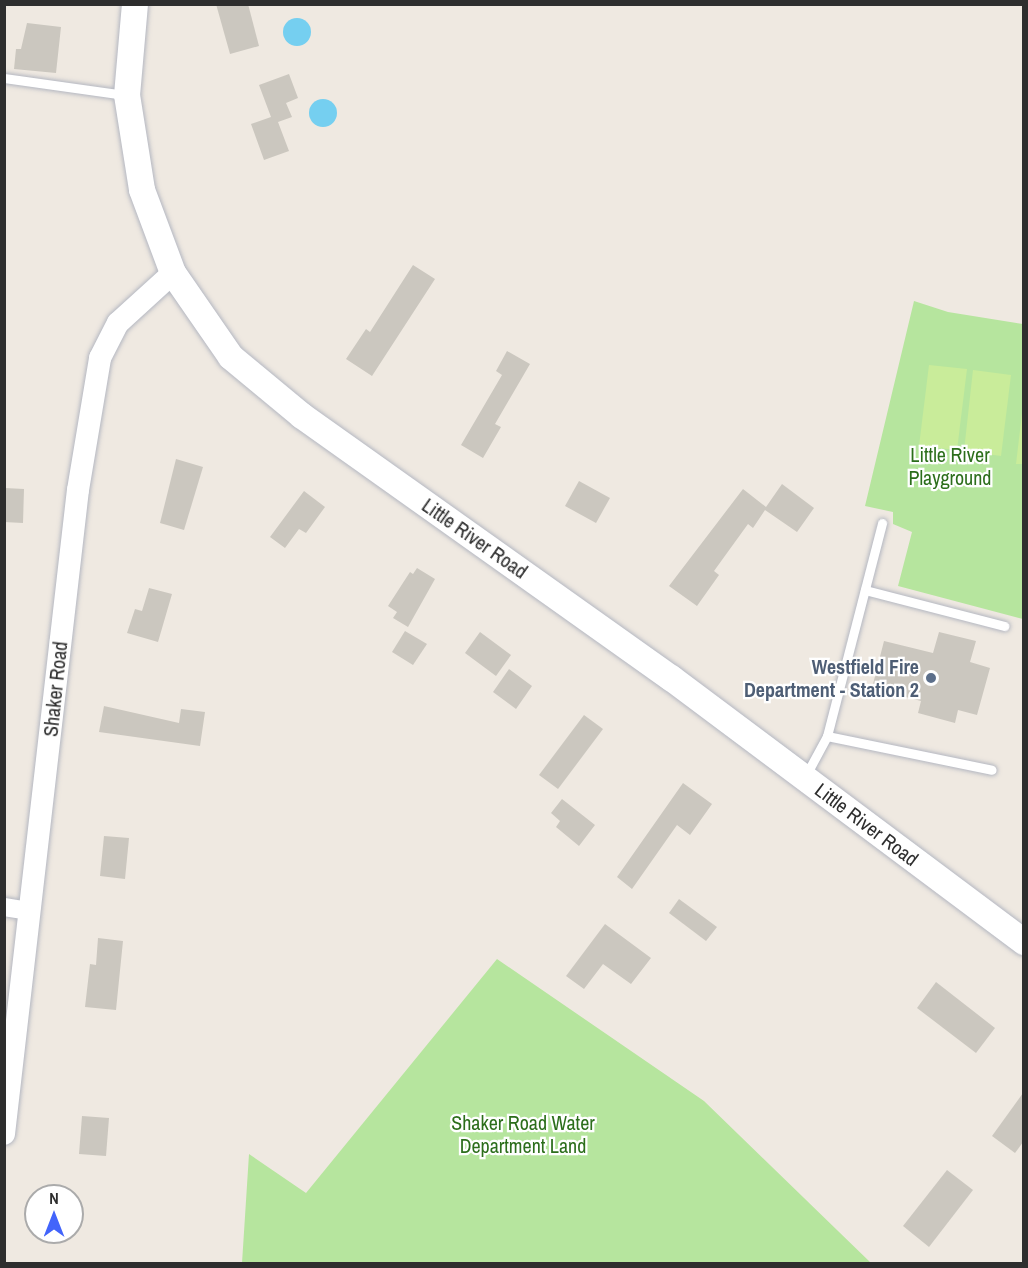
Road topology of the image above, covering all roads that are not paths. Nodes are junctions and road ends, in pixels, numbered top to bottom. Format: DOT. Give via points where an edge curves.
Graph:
graph roads {
  1 [pos="135,4"];
  2 [pos="4,78"];
  3 [pos="127,95"];
  4 [pos="173,273"];
  5 [pos="882,523"];
  6 [pos="865,590"];
  7 [pos="1004,626"];
  8 [pos="827,736"];
  9 [pos="992,770"];
  10 [pos="804,777"];
  11 [pos="4,907"];
  12 [pos="30,911"];
  13 [pos="1023,942"];
  14 [pos="4,1134"];
  1 -- 3 [label="main road, Little River Road"];
  2 -- 3 [label="lane"];
  3 -- 4 [label="main road, Little River Road" via="142,190"];
  4 -- 10 [label="main road, Little River Road" via="231,357 302,416"];
  4 -- 12 [label="street, Shaker Road" via="117,322 100,358 78,490"];
  5 -- 6 [label="lane"];
  6 -- 7 [label="lane"];
  6 -- 8 [label="lane"];
  8 -- 9 [label="lane"];
  8 -- 10 [label="lane"];
  10 -- 13 [label="main road, Little River Road"];
  11 -- 12 [label="street"];
  12 -- 14 [label="street, Shaker Road"];
}
